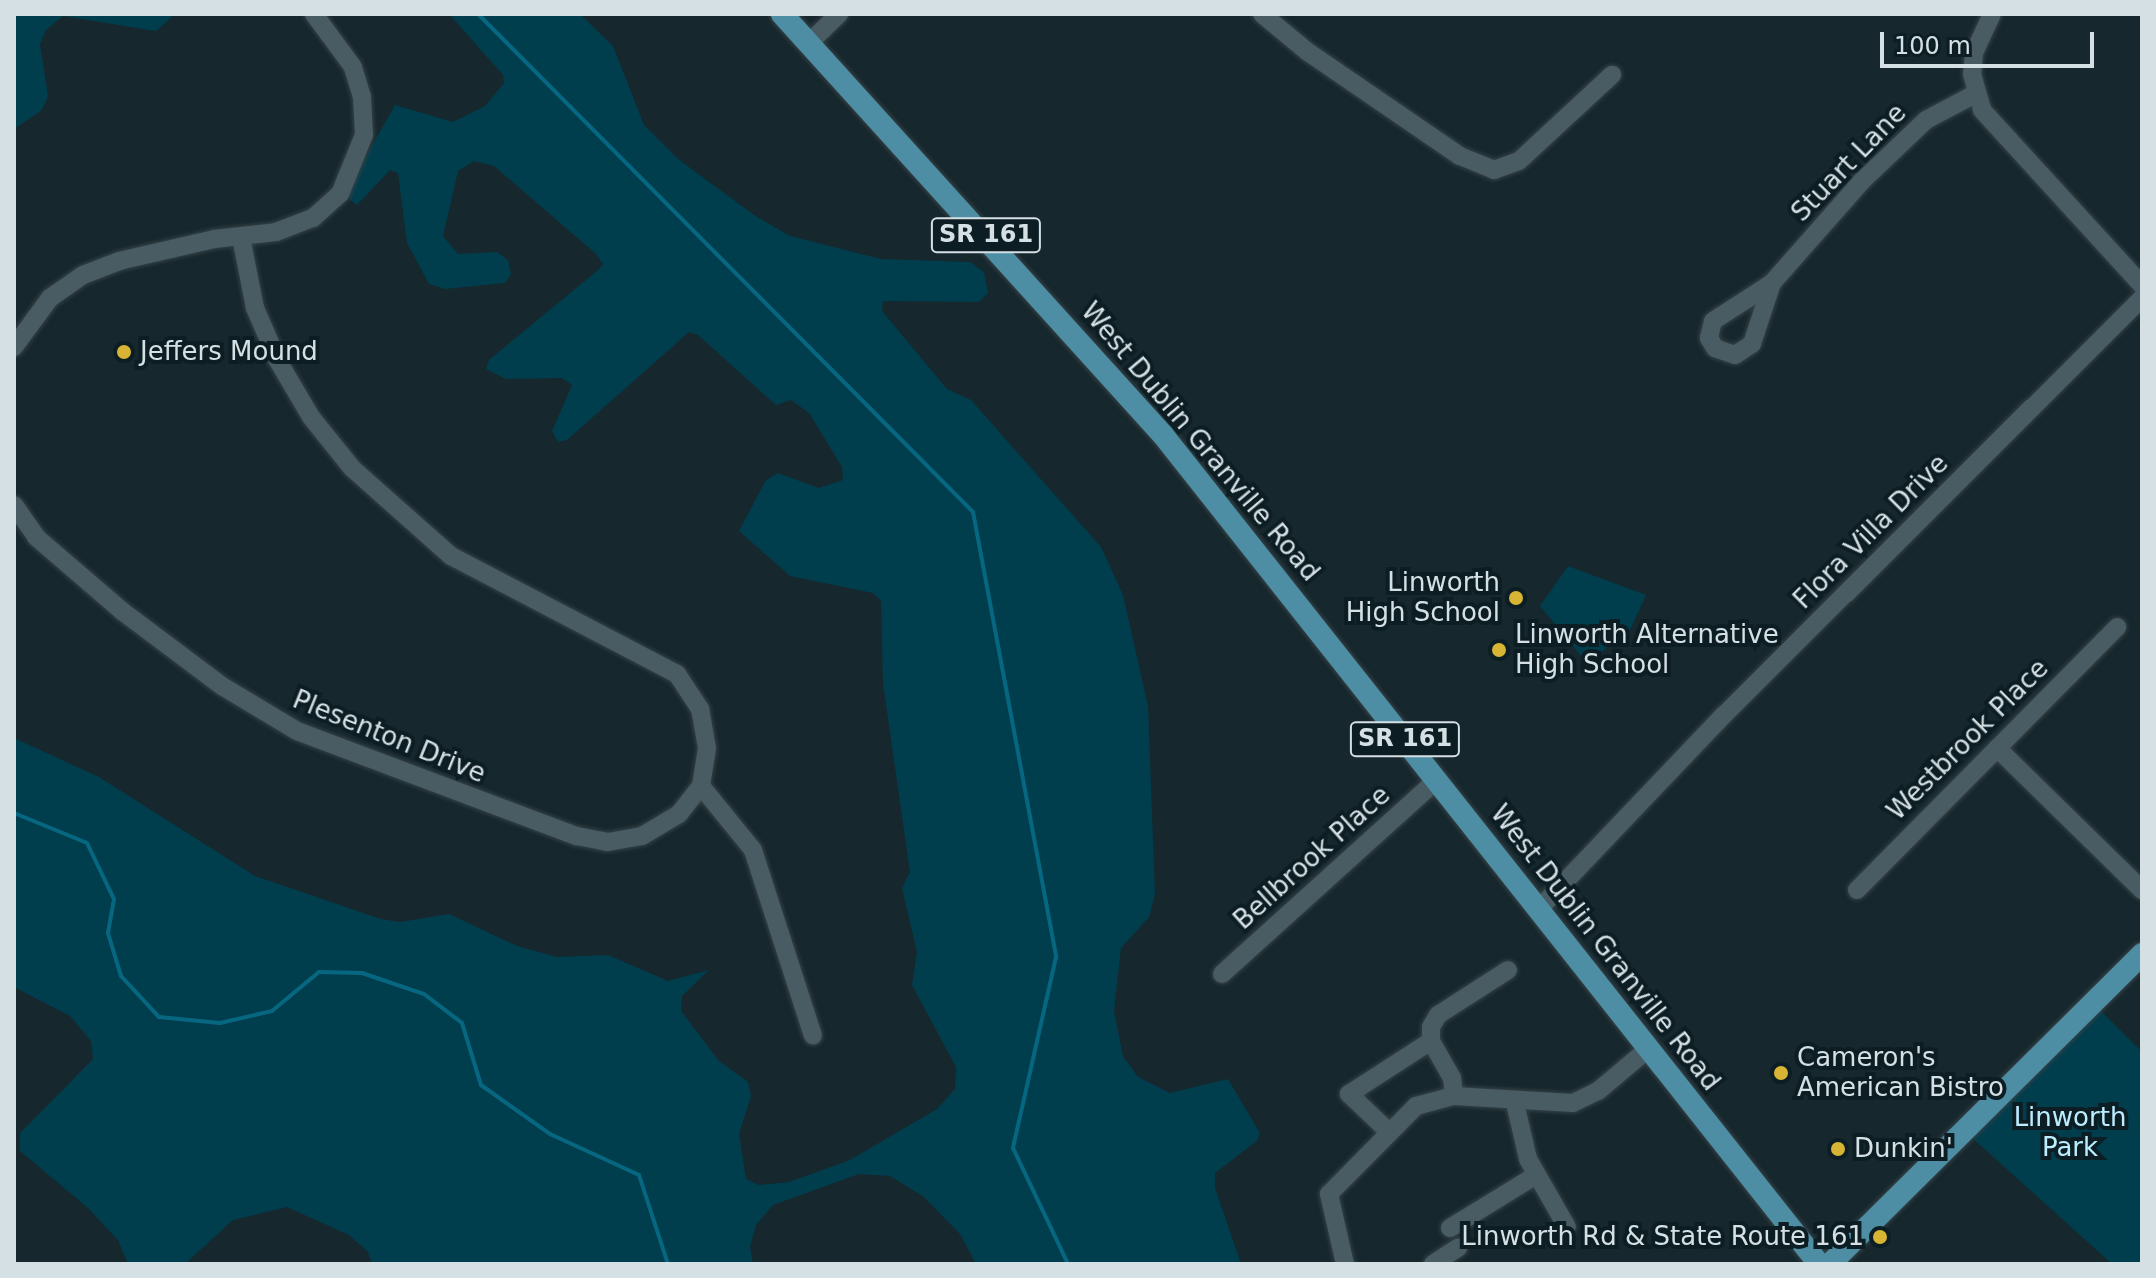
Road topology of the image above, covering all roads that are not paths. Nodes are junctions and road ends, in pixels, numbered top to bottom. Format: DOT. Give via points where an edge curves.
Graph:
graph roads {
  1 [pos="314,14"];
  2 [pos="782,14"];
  3 [pos="839,14"];
  4 [pos="1262,14"];
  5 [pos="1992,14"];
  6 [pos="809,43"];
  7 [pos="1612,75"];
  8 [pos="1975,94"];
  9 [pos="241,237"];
  10 [pos="1772,283"];
  11 [pos="2142,285"];
  12 [pos="2142,298"];
  13 [pos="14,347"];
  14 [pos="14,505"];
  15 [pos="2117,627"];
  16 [pos="1997,748"];
  17 [pos="1437,780"];
  18 [pos="701,786"];
  19 [pos="1857,890"];
  20 [pos="2142,890"];
  21 [pos="1539,909"];
  22 [pos="2142,954"];
  23 [pos="1508,970"];
  24 [pos="1222,974"];
  25 [pos="813,1036"];
  26 [pos="1431,1041"];
  27 [pos="1648,1049"];
  28 [pos="1454,1096"];
  29 [pos="1515,1103"];
  30 [pos="1388,1131"];
  31 [pos="1536,1175"];
  32 [pos="1567,1227"];
  33 [pos="1450,1228"];
  34 [pos="1458,1248"];
  35 [pos="1345,1264"];
  36 [pos="1433,1264"];
  37 [pos="1819,1264"];
  38 [pos="1830,1264"];
  1 -- 9 [label="street" via="353,67 362,97 364,135 355,165 340,194 313,218 276,232"];
  2 -- 6 [label="main road, West Dublin Granville Road / SR 161"];
  3 -- 6 [label="street"];
  4 -- 7 [label="street" via="1308,52 1460,156 1494,170 1519,161"];
  5 -- 8 [label="street" via="1974,53"];
  6 -- 17 [label="main road, West Dublin Granville Road / SR 161" via="1144,412"];
  8 -- 10 [label="street, Stuart Lane" via="1926,120 1862,181"];
  8 -- 11 [label="street" via="1990,123"];
  9 -- 13 [label="street" via="119,261 83,275 50,298"];
  9 -- 18 [label="street" via="255,308 277,359 311,417 344,458 402,517 451,556 533,602 641,650 677,674 700,709 707,748"];
  12 -- 21 [label="street, Flora Villa Drive" via="1724,715"];
  14 -- 18 [label="street, Plesenton Drive" via="36,537 70,569 222,686 297,731 412,778 608,842 642,836 671,820"];
  15 -- 16 [label="street, Westbrook Place"];
  16 -- 19 [label="street, Westbrook Place"];
  16 -- 20 [label="street"];
  17 -- 21 [label="main road, West Dublin Granville Road / SR 161"];
  17 -- 24 [label="street, Bellbrook Place"];
  18 -- 25 [label="street" via="753,850"];
  21 -- 27 [label="main road, West Dublin Granville Road / SR 161"];
  22 -- 38 [label="main road"];
  23 -- 26 [label="street" via="1438,1015"];
  26 -- 28 [label="street" via="1452,1078"];
  26 -- 30 [label="street" via="1349,1094"];
  27 -- 29 [label="street" via="1598,1091 1573,1103"];
  27 -- 37 [label="main road, West Dublin Granville Road / SR 161"];
  28 -- 29 [label="street"];
  28 -- 30 [label="street" via="1416,1106"];
  29 -- 31 [label="street" via="1520,1140"];
  30 -- 35 [label="street" via="1329,1194"];
  31 -- 32 [label="street"];
  31 -- 33 [label="street"];
  34 -- 36 [label="street"];
}
